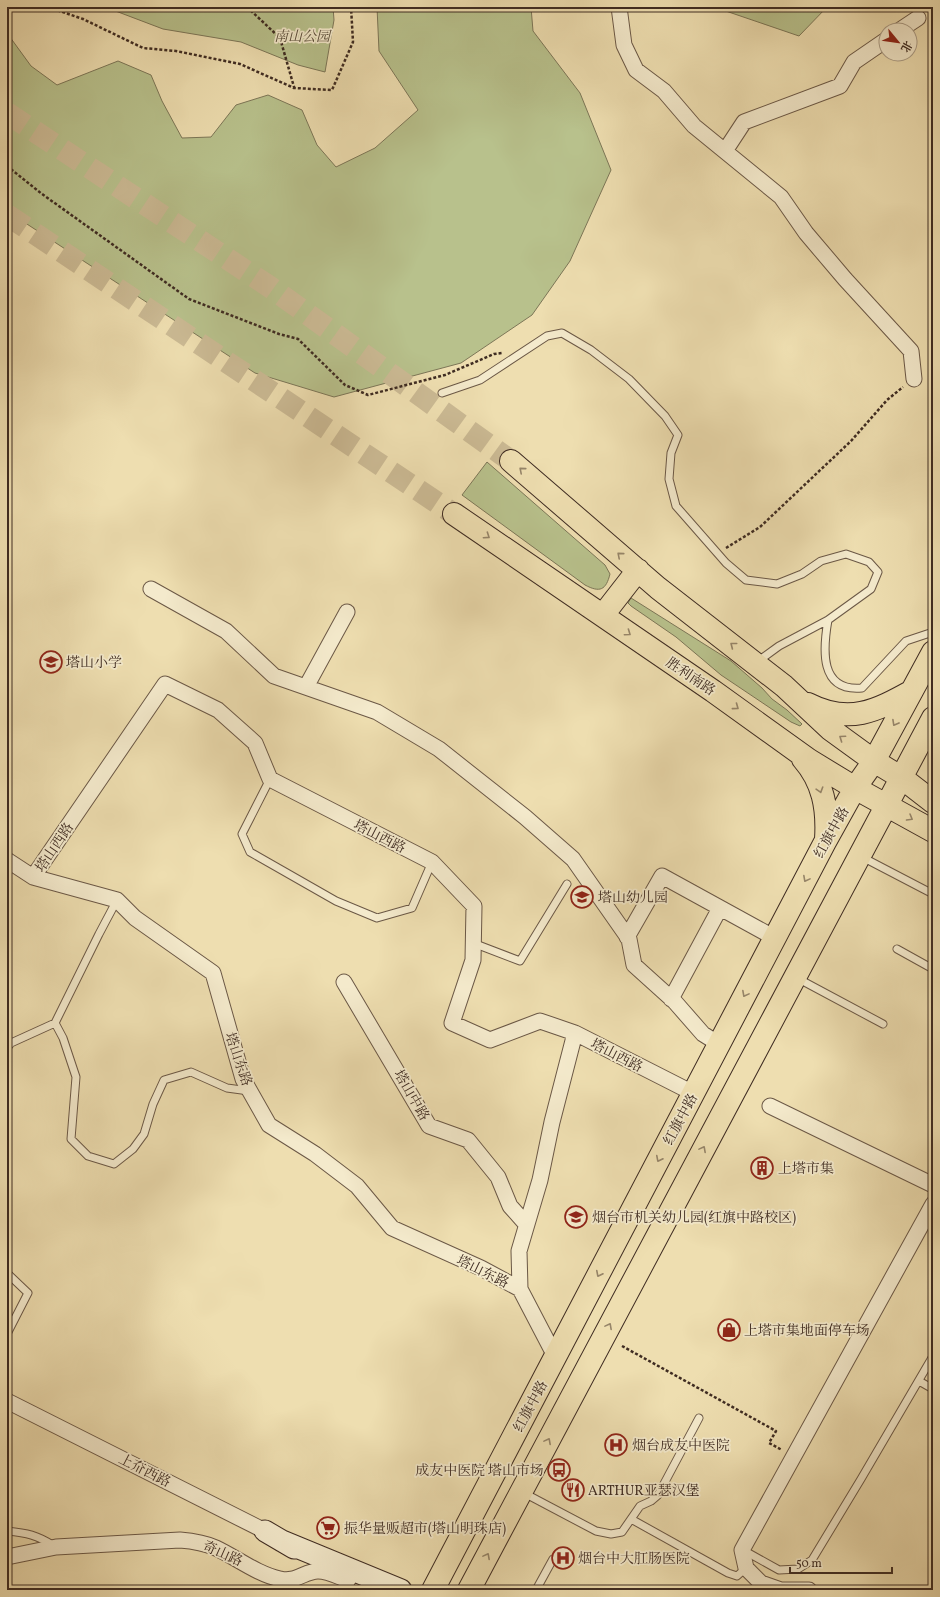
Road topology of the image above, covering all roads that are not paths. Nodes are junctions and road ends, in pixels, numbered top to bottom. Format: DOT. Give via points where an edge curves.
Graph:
graph roads {
  1 [pos="619,7"];
  2 [pos="918,18"];
  3 [pos="912,22"];
  4 [pos="878,46"];
  5 [pos="725,151"];
  6 [pos="914,379"];
  7 [pos="442,393"];
  8 [pos="511,461"];
  9 [pos="454,514"];
  10 [pos="638,570"];
  11 [pos="152,589"];
  12 [pos="347,612"];
  13 [pos="603,615"];
  14 [pos="828,620"];
  15 [pos="933,632"];
  16 [pos="933,652"];
  17 [pos="756,663"];
  18 [pos="306,687"];
  19 [pos="912,691"];
  20 [pos="801,701"];
  21 [pos="933,718"];
  22 [pos="791,747"];
  23 [pos="874,761"];
  24 [pos="902,778"];
  25 [pos="270,779"];
  26 [pos="855,788"];
  27 [pos="933,802"];
  28 [pos="888,805"];
  29 [pos="933,831"];
  30 [pos="825,842"];
  31 [pos="860,856"];
  32 [pos="7,860"];
  33 [pos="432,862"];
  34 [pos="33,877"];
  35 [pos="567,884"];
  36 [pos="933,894"];
  37 [pos="117,900"];
  38 [pos="720,908"];
  39 [pos="627,937"];
  40 [pos="775,938"];
  41 [pos="473,942"];
  42 [pos="897,949"];
  43 [pos="933,969"];
  44 [pos="796,977"];
  45 [pos="344,982"];
  46 [pos="671,998"];
  47 [pos="55,1023"];
  48 [pos="883,1024"];
  49 [pos="575,1033"];
  50 [pos="720,1044"];
  51 [pos="7,1048"];
  52 [pos="250,1091"];
  53 [pos="693,1093"];
  54 [pos="770,1106"];
  55 [pos="933,1185"];
  56 [pos="933,1204"];
  57 [pos="526,1224"];
  58 [pos="7,1273"];
  59 [pos="520,1289"];
  60 [pos="7,1334"];
  61 [pos="933,1356"];
  62 [pos="556,1358"];
  63 [pos="919,1381"];
  64 [pos="933,1389"];
  65 [pos="7,1401"];
  66 [pos="699,1418"];
  67 [pos="521,1491"];
  68 [pos="631,1519"];
  69 [pos="7,1531"];
  70 [pos="274,1536"];
  71 [pos="56,1547"];
  72 [pos="742,1550"];
  73 [pos="7,1557"];
  74 [pos="553,1559"];
  75 [pos="746,1568"];
  76 [pos="351,1575"];
  77 [pos="759,1587"];
  78 [pos="367,1590"];
  79 [pos="401,1590"];
  80 [pos="433,1590"];
  81 [pos="469,1590"];
  82 [pos="536,1590"];
  83 [pos="809,1590"];
  1 -- 5 [label="street" via="624,45 636,70 664,91 694,126"];
  2 -- 3 [label="street"];
  4 -- 5 [label="street" via="854,62 840,86 744,122"];
  5 -- 6 [label="street" via="781,197 810,238 911,351"];
  7 -- 14 [label="lane" via="480,380 547,336 562,333 591,350 629,379 665,416 678,435 671,453 669,479 676,506 726,563 746,580 777,584 802,574 821,560 846,554 869,562 878,572 871,590"];
  10 -- 8 [label="main road, one-way"];
  9 -- 13 [label="main road, 胜利南路, one-way"];
  10 -- 13 [label="main road"];
  17 -- 10 [label="main road, one-way"];
  11 -- 18 [label="street" via="226,631 274,676"];
  12 -- 18 [label="street"];
  13 -- 22 [label="main road, 胜利南路, one-way"];
  14 -- 15 [label="lane" via="825,656 830,676 839,685 854,689 862,688 906,641"];
  14 -- 17 [label="lane" via="779,646"];
  16 -- 19 [label="main road, 红旗中路"];
  17 -- 20 [label="main road"];
  18 -- 39 [label="street" via="377,712 439,749 525,817 573,859"];
  19 -- 20 [label="main road" via="887,705 860,714 830,713"];
  19 -- 23 [label="main road, 红旗中路, one-way"];
  23 -- 20 [label="main road, one-way" via="830,730"];
  21 -- 24 [label="main road"];
  22 -- 26 [label="main road, 胜利南路"];
  22 -- 30 [label="main road, one-way" via="814,774 820,789 827,814"];
  23 -- 24 [label="main road"];
  23 -- 26 [label="main road, 红旗中路"];
  24 -- 27 [label="main road"];
  24 -- 28 [label="main road"];
  25 -- 33 [label="street, 塔山西路"];
  25 -- 33 [label="lane" via="242,834 250,852 336,901 377,918 412,908"];
  25 -- 34 [label="street, 塔山西路" via="255,743 218,710 166,684"];
  26 -- 28 [label="main road, 胜利南路"];
  26 -- 30 [label="main road, 红旗中路"];
  28 -- 29 [label="main road, 胜利南路, one-way"];
  28 -- 31 [label="main road"];
  30 -- 40 [label="main road, 红旗中路, one-way"];
  31 -- 36 [label="lane"];
  31 -- 44 [label="main road"];
  32 -- 34 [label="street, 塔山东路"];
  33 -- 41 [label="street, 塔山西路" via="474,906"];
  34 -- 37 [label="street, 塔山东路"];
  35 -- 41 [label="lane" via="520,961"];
  37 -- 47 [label="lane"];
  37 -- 52 [label="street, 塔山东路" via="135,918 213,973 243,1080"];
  38 -- 39 [label="street" via="662,876"];
  38 -- 40 [label="street"];
  38 -- 46 [label="street"];
  39 -- 46 [label="street" via="634,965"];
  40 -- 50 [label="main road, 红旗中路, one-way"];
  41 -- 49 [label="street, 塔山西路" via="472,960 452,1023 490,1040 540,1021"];
  42 -- 43 [label="lane"];
  44 -- 48 [label="lane"];
  67 -- 44 [label="main road, one-way"];
  45 -- 57 [label="street, 塔山中路" via="429,1126 468,1140 498,1177 510,1206"];
  46 -- 50 [label="street" via="703,1034"];
  47 -- 51 [label="lane" via="11,1043"];
  47 -- 52 [label="lane" via="63,1038 76,1077 70,1139 88,1156 114,1164 133,1149 144,1134 164,1080 191,1072 227,1088"];
  49 -- 53 [label="street, 塔山西路"];
  49 -- 57 [label="street" via="540,1180"];
  50 -- 53 [label="main road, 红旗中路"];
  52 -- 59 [label="street, 塔山东路" via="269,1124 357,1186 392,1228 481,1268"];
  53 -- 62 [label="main road, 红旗中路, one-way"];
  54 -- 55 [label="street"];
  56 -- 72 [label="street"];
  57 -- 59 [label="street" via="519,1251"];
  58 -- 60 [label="lane" via="28,1293"];
  59 -- 62 [label="street"];
  61 -- 63 [label="lane"];
  62 -- 80 [label="main road, 红旗中路"];
  63 -- 64 [label="lane"];
  63 -- 72 [label="lane" via="812,1560 798,1569 779,1570"];
  65 -- 70 [label="street, 上夼西路"];
  66 -- 68 [label="lane" via="658,1495 640,1506"];
  67 -- 68 [label="lane" via="596,1532 622,1532"];
  81 -- 67 [label="main road, one-way"];
  68 -- 75 [label="lane" via="728,1573 737,1576"];
  69 -- 71 [label="lane" via="29,1533"];
  70 -- 76 [label="street, 上夼西路"];
  71 -- 73 [label="street, 奇山路"];
  71 -- 76 [label="street, 奇山路" via="191,1541 215,1547 269,1576 281,1579 297,1578 318,1571"];
  72 -- 75 [label="street"];
  74 -- 82 [label="lane"];
  75 -- 77 [label="street"];
  76 -- 78 [label="street, 上夼西路"];
  76 -- 79 [label="street, 上夼西路"];
  77 -- 83 [label="street"];
}
